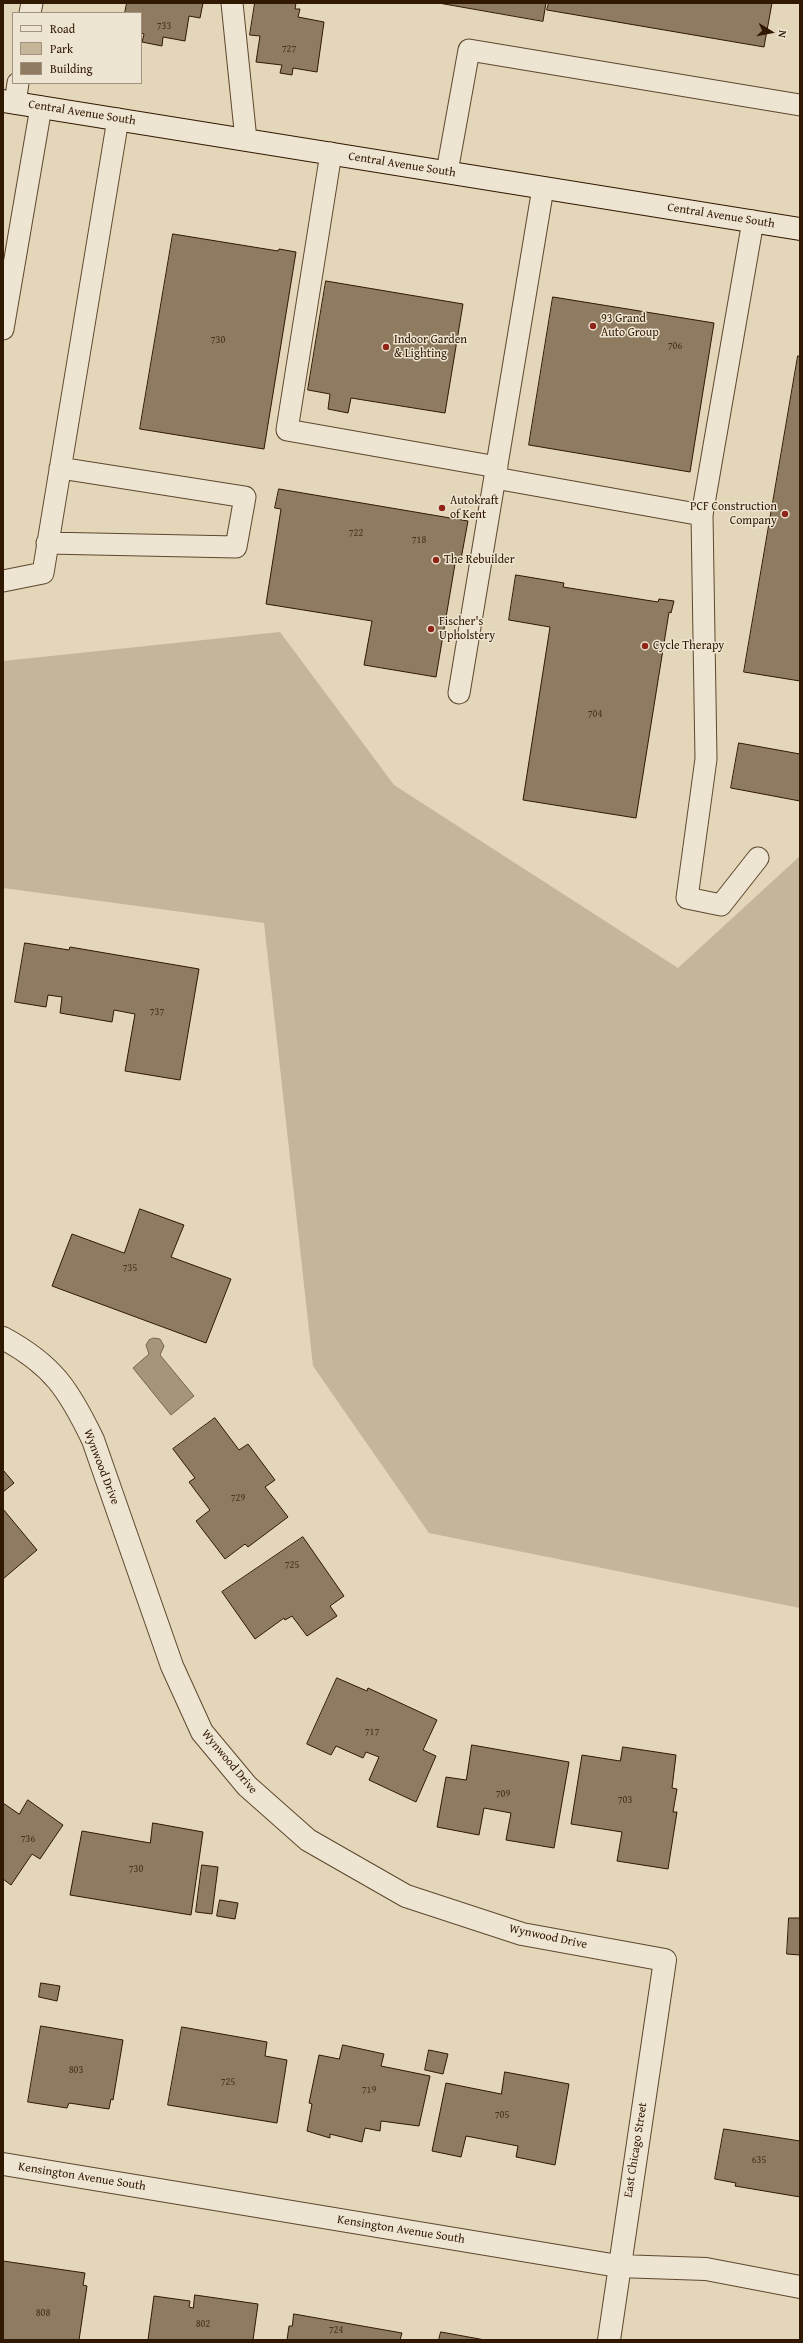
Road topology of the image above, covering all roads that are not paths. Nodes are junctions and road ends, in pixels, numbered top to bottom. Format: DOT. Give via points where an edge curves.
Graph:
graph roads {
  1 [pos="232,3"];
  2 [pos="12,95"];
  3 [pos="800,105"];
  4 [pos="41,107"];
  5 [pos="118,119"];
  6 [pos="246,140"];
  7 [pos="330,153"];
  8 [pos="447,172"];
  9 [pos="543,188"];
  10 [pos="753,221"];
  11 [pos="800,229"];
  12 [pos="3,329"];
  13 [pos="60,468"];
  14 [pos="496,473"];
  15 [pos="702,514"];
  16 [pos="47,543"];
  17 [pos="3,581"];
  18 [pos="459,693"];
  19 [pos="758,858"];
  20 [pos="3,1338"];
  21 [pos="665,1960"];
  22 [pos="3,2164"];
  23 [pos="618,2266"];
  24 [pos="800,2287"];
  25 [pos="609,2340"];
  1 -- 6 [label="lane"];
  2 -- 4 [label="street, Central Avenue South"];
  3 -- 8 [label="lane" via="469,50"];
  4 -- 5 [label="street, Central Avenue South"];
  4 -- 12 [label="lane"];
  5 -- 6 [label="street, Central Avenue South"];
  5 -- 13 [label="lane"];
  6 -- 7 [label="street, Central Avenue South"];
  7 -- 8 [label="street, Central Avenue South"];
  7 -- 14 [label="lane" via="287,430"];
  8 -- 9 [label="street, Central Avenue South"];
  9 -- 10 [label="street, Central Avenue South"];
  9 -- 14 [label="lane"];
  10 -- 11 [label="street, Central Avenue South"];
  10 -- 15 [label="lane"];
  13 -- 16 [label="lane"];
  13 -- 16 [label="lane" via="244,497 236,547"];
  14 -- 15 [label="lane"];
  14 -- 18 [label="lane"];
  15 -- 19 [label="lane" via="706,759 687,898 721,905"];
  16 -- 17 [label="lane" via="43,573"];
  20 -- 21 [label="street, Wynwood Drive" via="22,1348 53,1372 76,1406 93,1440 172,1666 202,1732 247,1786 308,1840 406,1896 522,1934"];
  21 -- 23 [label="street, East Chicago Street"];
  22 -- 23 [label="street, Kensington Avenue South"];
  23 -- 24 [label="street, Kensington Avenue South" via="706,2269"];
  23 -- 25 [label="street, East Chicago Street"];
}
